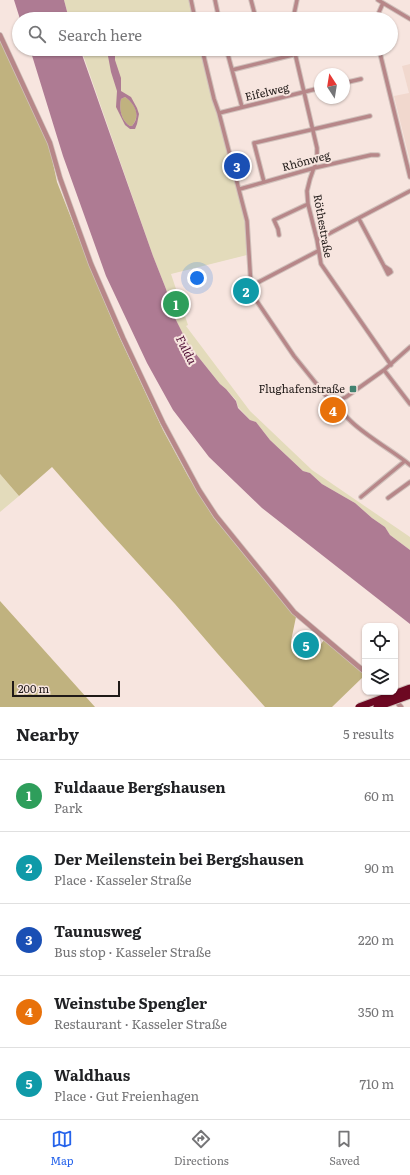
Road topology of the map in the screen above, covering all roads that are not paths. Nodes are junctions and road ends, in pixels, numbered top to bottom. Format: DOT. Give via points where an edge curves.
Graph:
graph roads {
  1 [pos="191,0"];
  2 [pos="215,0"];
  3 [pos="251,0"];
  4 [pos="297,0"];
  5 [pos="378,0"];
  6 [pos="383,3"];
  7 [pos="194,12"];
  8 [pos="218,12"];
  9 [pos="254,12"];
  10 [pos="293,12"];
  11 [pos="379,12"];
  12 [pos="409,17"];
  13 [pos="0,35"];
  14 [pos="204,56"];
  15 [pos="228,56"];
  16 [pos="287,56"];
  17 [pos="295,56"];
  18 [pos="381,56"];
  19 [pos="232,70"];
  20 [pos="361,79"];
  21 [pos="350,82"];
  22 [pos="314,90"];
  23 [pos="304,92"];
  24 [pos="242,107"];
  25 [pos="219,112"];
  26 [pos="370,116"];
  27 [pos="312,129"];
  28 [pos="378,155"];
  29 [pos="314,168"];
  30 [pos="410,177"];
  31 [pos="264,182"];
  32 [pos="240,189"];
  33 [pos="410,191"];
  34 [pos="308,204"];
  35 [pos="359,219"];
  36 [pos="279,235"];
  37 [pos="317,240"];
  38 [pos="318,251"];
  39 [pos="384,266"];
  40 [pos="251,286"];
  41 [pos="410,347"];
  42 [pos="391,365"];
  43 [pos="384,370"];
  44 [pos="337,401"];
  45 [pos="410,404"];
  46 [pos="405,461"];
  47 [pos="410,465"];
  48 [pos="410,482"];
  49 [pos="362,497"];
  50 [pos="388,498"];
  51 [pos="362,669"];
  52 [pos="410,688"];
  53 [pos="391,695"];
  54 [pos="410,695"];
  55 [pos="359,707"];
  56 [pos="377,707"];
  57 [pos="402,707"];
  1 -- 7 [label="street"];
  2 -- 8 [label="street"];
  3 -- 9 [label="street"];
  4 -- 10 [label="street"];
  5 -- 6 [label="street"];
  6 -- 11 [label="street"];
  6 -- 12 [label="street"];
  13 -- 51 [label="street" via="50,143 91,264 123,338 163,423 199,490 216,516 294,612"];
  14 -- 25 [label="street"];
  15 -- 19 [label="street"];
  16 -- 19 [label="street"];
  17 -- 23 [label="street, Röthestraße"];
  18 -- 30 [label="street"];
  19 -- 24 [label="street"];
  20 -- 21 [label="street"];
  22 -- 23 [label="street, Eifelweg"];
  23 -- 24 [label="street, Eifelweg"];
  23 -- 27 [label="street, Röthestraße"];
  24 -- 25 [label="street, Eifelweg"];
  25 -- 32 [label="street"];
  26 -- 27 [label="street"];
  27 -- 29 [label="street, Röthestraße" via="317,148"];
  27 -- 31 [label="street" via="254,143"];
  28 -- 29 [label="street, Rhönweg"];
  29 -- 31 [label="street, Rhönweg"];
  29 -- 34 [label="street, Röthestraße" via="310,179"];
  31 -- 32 [label="street, Rhönweg"];
  32 -- 40 [label="street" via="248,226"];
  33 -- 35 [label="street"];
  34 -- 36 [label="street" via="274,220"];
  34 -- 37 [label="street, Röthestraße"];
  35 -- 37 [label="street"];
  35 -- 39 [label="street"];
  37 -- 38 [label="street, Röthestraße"];
  38 -- 40 [label="street"];
  38 -- 42 [label="street, Röthestraße" via="321,264"];
  40 -- 44 [label="street" via="254,296 294,356 327,397"];
  41 -- 42 [label="street"];
  42 -- 43 [label="street"];
  43 -- 44 [label="street"];
  43 -- 45 [label="street"];
  44 -- 46 [label="street" via="339,408 352,422"];
  46 -- 47 [label="street"];
  46 -- 49 [label="street"];
  48 -- 50 [label="street"];
  52 -- 55 [label="highway, bridge"];
  53 -- 57 [label="street"];
  54 -- 56 [label="highway, bridge"];
}
